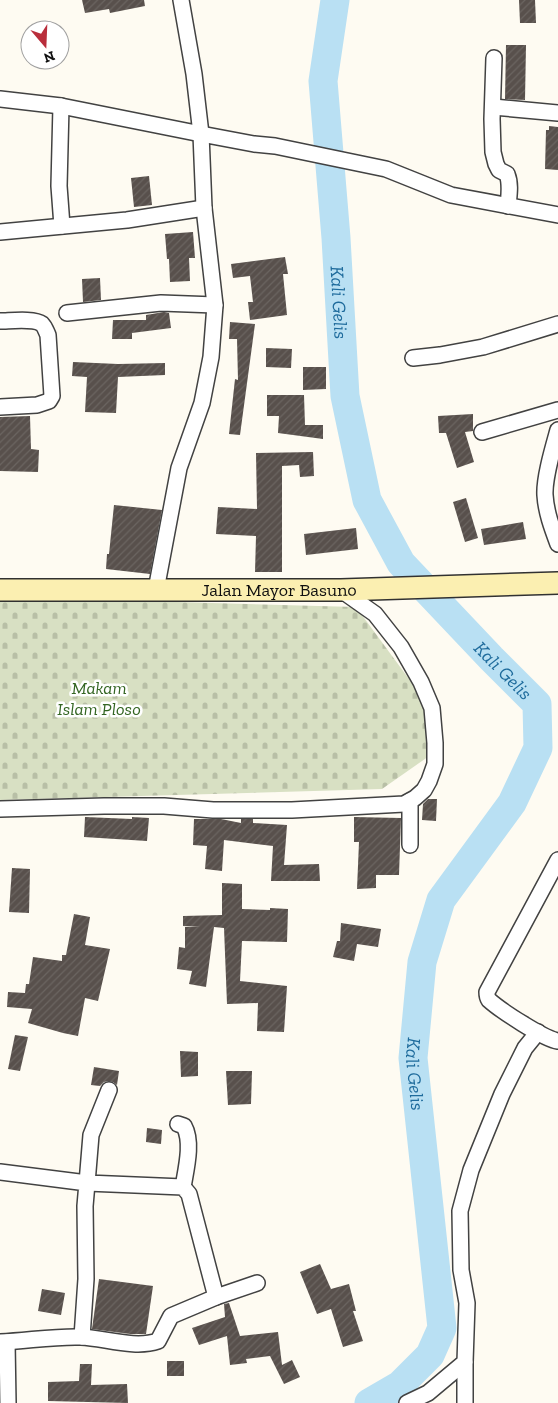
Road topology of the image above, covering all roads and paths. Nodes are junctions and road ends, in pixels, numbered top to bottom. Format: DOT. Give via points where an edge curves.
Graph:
graph roads {
  1 [pos="181,0"];
  2 [pos="494,58"];
  3 [pos="0,99"];
  4 [pos="61,106"];
  5 [pos="493,107"];
  6 [pos="558,113"];
  7 [pos="200,134"];
  8 [pos="508,206"];
  9 [pos="204,208"];
  10 [pos="558,215"];
  11 [pos="62,226"];
  12 [pos="0,232"];
  13 [pos="214,305"];
  14 [pos="67,312"];
  15 [pos="0,321"];
  16 [pos="558,324"];
  17 [pos="413,358"];
  18 [pos="0,406"];
  19 [pos="558,410"];
  20 [pos="558,430"];
  21 [pos="482,432"];
  22 [pos="558,544"];
  23 [pos="558,583"];
  24 [pos="347,589"];
  25 [pos="0,590"];
  26 [pos="156,590"];
  27 [pos="410,801"];
  28 [pos="0,809"];
  29 [pos="410,845"];
  30 [pos="558,860"];
  31 [pos="538,1032"];
  32 [pos="558,1041"];
  33 [pos="109,1090"];
  34 [pos="178,1124"];
  35 [pos="0,1172"];
  36 [pos="87,1183"];
  37 [pos="184,1188"];
  38 [pos="257,1283"];
  39 [pos="216,1297"];
  40 [pos="82,1337"];
  41 [pos="3,1342"];
  42 [pos="465,1362"];
  43 [pos="8,1403"];
  44 [pos="407,1403"];
  45 [pos="465,1403"];
  1 -- 7 [label="street"];
  2 -- 5 [label="street"];
  3 -- 4 [label="street"];
  4 -- 7 [label="street"];
  4 -- 11 [label="street" via="59,186"];
  5 -- 6 [label="street"];
  5 -- 8 [label="street" via="494,158 499,170 509,178"];
  7 -- 8 [label="street" via="386,169 451,194"];
  7 -- 9 [label="street"];
  8 -- 10 [label="street"];
  9 -- 11 [label="street"];
  9 -- 13 [label="street"];
  11 -- 12 [label="street"];
  13 -- 14 [label="street" via="161,303"];
  13 -- 26 [label="street" via="211,357 202,403 179,468"];
  15 -- 18 [label="street" via="40,322 45,328 52,396 49,401 37,405"];
  16 -- 17 [label="street" via="483,347"];
  19 -- 21 [label="street"];
  20 -- 22 [label="street" via="545,494"];
  23 -- 24 [label="main road, Jalan Mayor Basuno"];
  24 -- 26 [label="main road, Jalan Mayor Basuno"];
  24 -- 27 [label="street" via="375,614 401,647 432,708 435,764 424,790"];
  25 -- 26 [label="main road, Jalan Mayor Basuno"];
  27 -- 28 [label="street" via="404,804 292,810 164,806"];
  27 -- 29 [label="street"];
  30 -- 31 [label="street" via="487,992 496,1005"];
  31 -- 32 [label="street"];
  31 -- 42 [label="street" via="525,1048 502,1094 471,1170 460,1210 461,1270 466,1303"];
  33 -- 36 [label="street" via="91,1136"];
  34 -- 37 [label="street" via="184,1126 188,1133"];
  35 -- 36 [label="street"];
  36 -- 37 [label="street"];
  36 -- 40 [label="street"];
  37 -- 39 [label="street" via="189,1194"];
  38 -- 39 [label="street"];
  39 -- 40 [label="street" via="171,1316 158,1342 152,1344"];
  40 -- 41 [label="street"];
  41 -- 43 [label="street"];
  42 -- 44 [label="street" via="428,1393"];
  42 -- 45 [label="street"];
}
